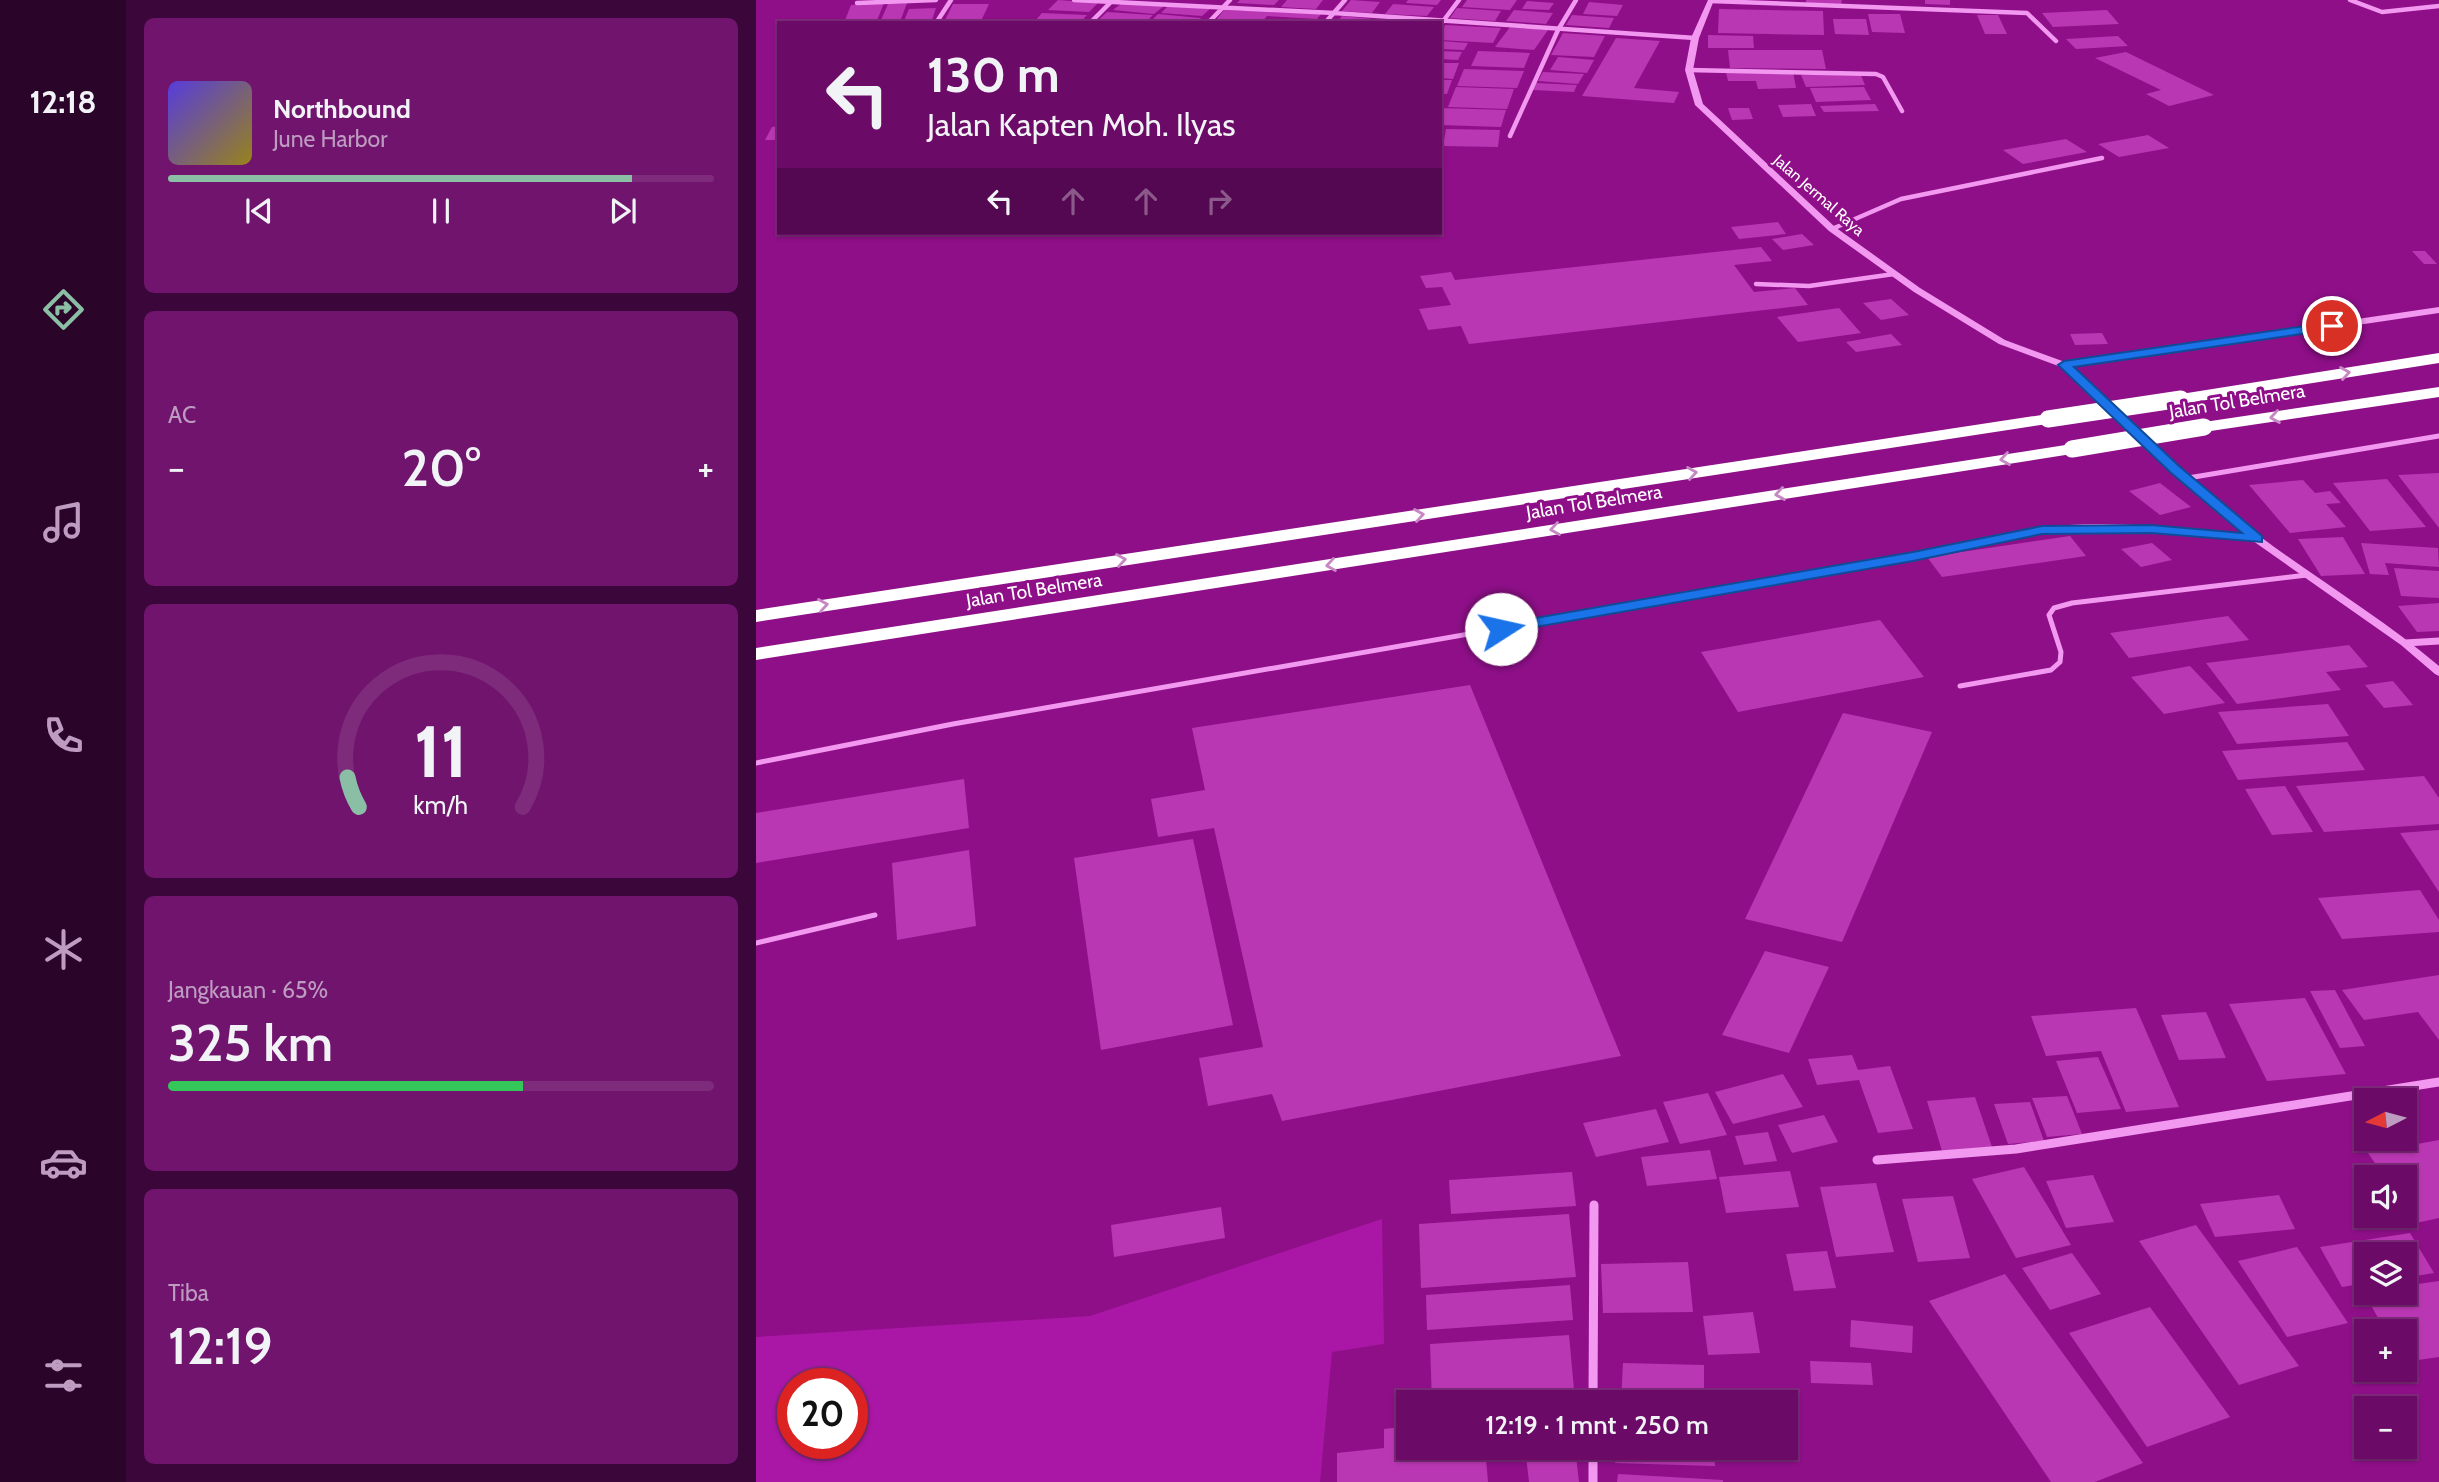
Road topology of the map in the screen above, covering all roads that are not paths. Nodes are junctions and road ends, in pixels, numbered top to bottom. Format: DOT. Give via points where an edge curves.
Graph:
graph roads {
  1 [pos="936,0"];
  2 [pos="951,0"];
  3 [pos="1074,0"];
  4 [pos="1230,0"];
  5 [pos="1345,0"];
  6 [pos="1459,0"];
  7 [pos="1576,0"];
  8 [pos="2350,0"];
  9 [pos="1113,1"];
  10 [pos="1711,1"];
  11 [pos="857,3"];
  12 [pos="2439,6"];
  13 [pos="1224,7"];
  14 [pos="1334,13"];
  15 [pos="937,21"];
  16 [pos="1092,21"];
  17 [pos="1210,21"];
  18 [pos="1327,21"];
  19 [pos="1420,21"];
  20 [pos="1442,23"];
  21 [pos="1558,30"];
  22 [pos="1695,38"];
  23 [pos="2056,41"];
  24 [pos="1689,70"];
  25 [pos="1902,111"];
  26 [pos="1510,136"];
  27 [pos="2102,158"];
  28 [pos="1832,229"];
  29 [pos="1894,274"];
  30 [pos="1756,284"];
  31 [pos="2439,310"];
  32 [pos="2439,358"];
  33 [pos="2064,365"];
  34 [pos="2439,392"];
  35 [pos="2439,436"];
  36 [pos="2174,469"];
  37 [pos="2188,478"];
  38 [pos="2258,539"];
  39 [pos="2307,575"];
  40 [pos="756,616"];
  41 [pos="2439,640"];
  42 [pos="2405,643"];
  43 [pos="756,654"];
  44 [pos="2439,672"];
  45 [pos="1960,686"];
  46 [pos="756,762"];
  47 [pos="875,915"];
  48 [pos="756,943"];
  49 [pos="2439,1082"];
  50 [pos="1877,1160"];
  51 [pos="1594,1205"];
  52 [pos="1593,1390"];
  53 [pos="1593,1460"];
  54 [pos="1593,1482"];
  1 -- 11 [label="street"];
  2 -- 15 [label="street"];
  3 -- 9 [label="street"];
  4 -- 13 [label="street"];
  5 -- 14 [label="street"];
  6 -- 20 [label="street"];
  7 -- 21 [label="street"];
  8 -- 12 [label="street" via="2368,12 2379,13"];
  9 -- 13 [label="street"];
  9 -- 16 [label="street"];
  10 -- 22 [label="street, Jalan Jermal Raya"];
  10 -- 23 [label="street" via="2027,13"];
  13 -- 14 [label="street"];
  13 -- 17 [label="street"];
  14 -- 18 [label="street"];
  14 -- 19 [label="street"];
  20 -- 21 [label="street"];
  21 -- 22 [label="street"];
  21 -- 26 [label="street"];
  22 -- 24 [label="street, Jalan Jermal Raya"];
  24 -- 25 [label="street" via="1876,74 1884,77"];
  24 -- 28 [label="street, Jalan Jermal Raya" via="1699,105"];
  27 -- 28 [label="street" via="1901,199"];
  28 -- 29 [label="street, Jalan Jermal Raya"];
  29 -- 30 [label="lane" via="1818,285"];
  29 -- 33 [label="street, Jalan Jermal Raya" via="2002,342"];
  31 -- 33 [label="street"];
  40 -- 32 [label="highway, Jalan Tol Belmera, one-way, bridge"];
  33 -- 36 [label="street"];
  34 -- 43 [label="highway, Jalan Tol Belmera, one-way, bridge"];
  35 -- 37 [label="street"];
  36 -- 37 [label="street"];
  37 -- 38 [label="street"];
  38 -- 39 [label="street"];
  38 -- 46 [label="lane" via="2151,529 2042,530 1913,557"];
  39 -- 42 [label="street"];
  39 -- 45 [label="lane" via="2054,608 2049,615 2061,652 2060,662 2051,670"];
  41 -- 42 [label="street"];
  42 -- 44 [label="street"];
  47 -- 48 [label="lane"];
  49 -- 50 [label="street" via="2016,1149"];
  51 -- 52 [label="street"];
  53 -- 54 [label="street"];
}
